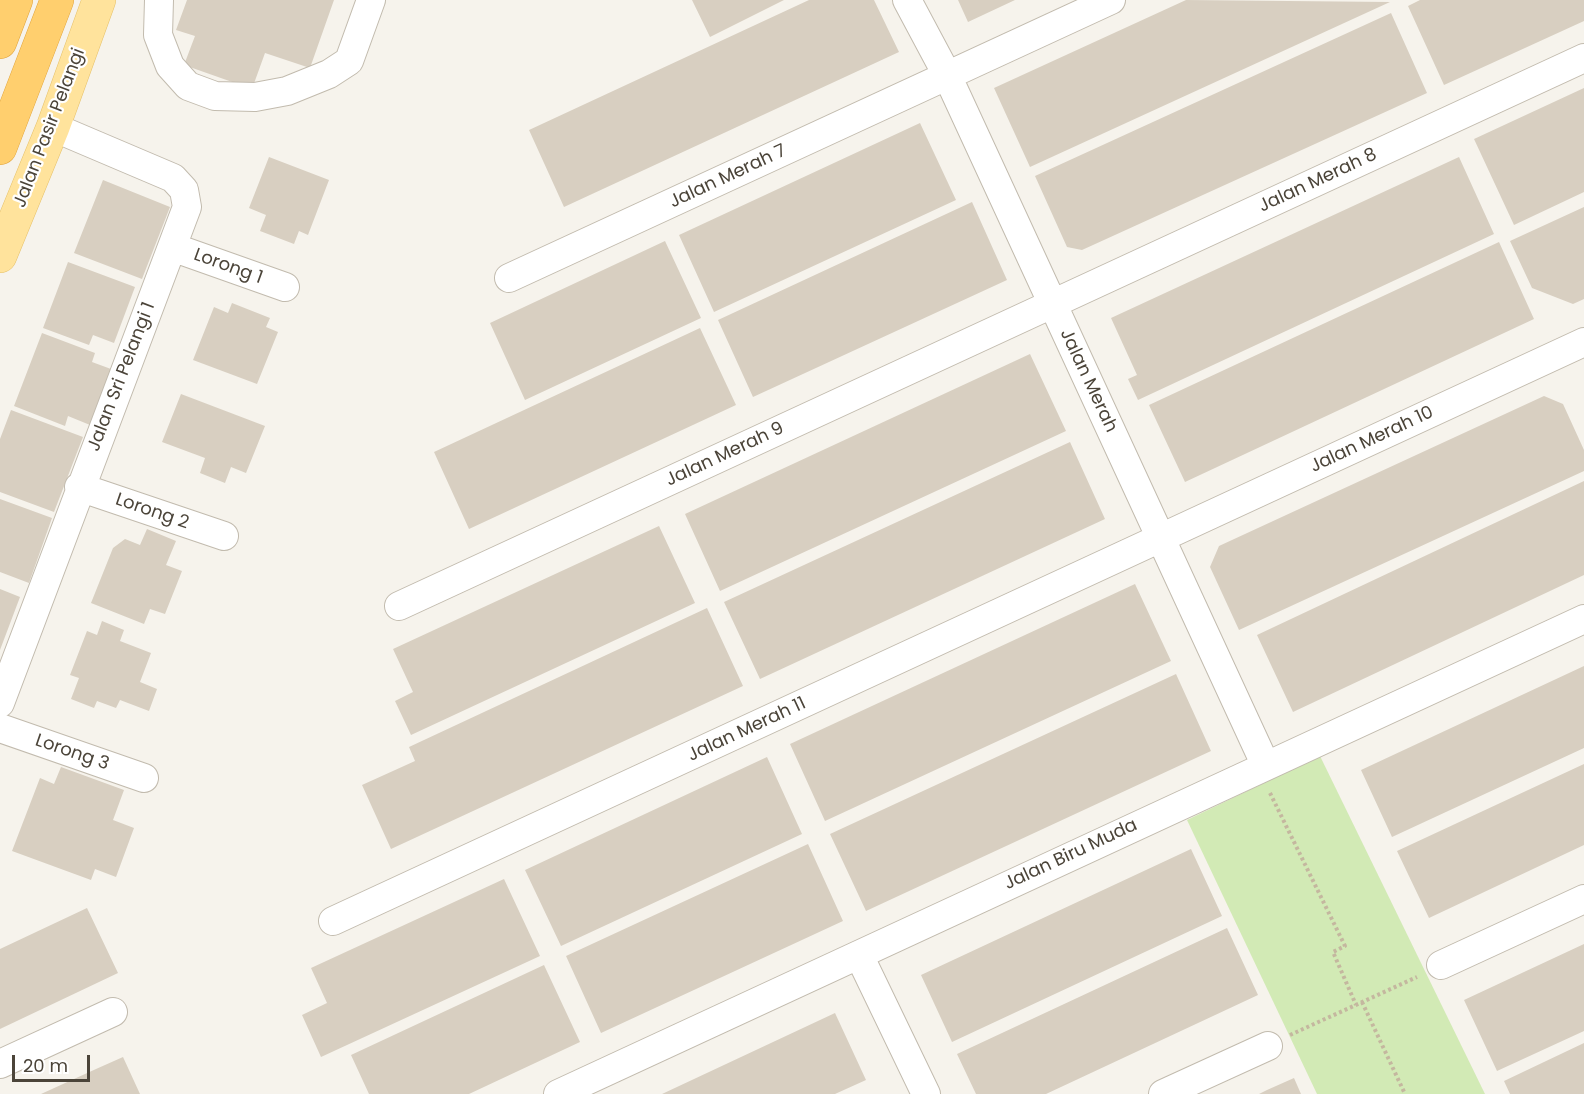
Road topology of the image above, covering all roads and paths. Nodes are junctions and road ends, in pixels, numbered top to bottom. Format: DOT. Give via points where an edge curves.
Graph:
graph roads {
  1 [pos="16,0"];
  2 [pos="57,0"];
  3 [pos="73,0"];
  4 [pos="99,0"];
  5 [pos="159,0"];
  6 [pos="371,0"];
  7 [pos="907,0"];
  8 [pos="1110,0"];
  9 [pos="0,42"];
  10 [pos="1584,58"];
  11 [pos="947,75"];
  12 [pos="52,127"];
  13 [pos="0,148"];
  14 [pos="0,214"];
  15 [pos="172,247"];
  16 [pos="0,256"];
  17 [pos="509,278"];
  18 [pos="285,287"];
  19 [pos="1052,304"];
  20 [pos="1584,342"];
  21 [pos="79,487"];
  22 [pos="224,536"];
  23 [pos="1161,538"];
  24 [pos="399,606"];
  25 [pos="1584,619"];
  26 [pos="0,702"];
  27 [pos="0,728"];
  28 [pos="1261,766"];
  29 [pos="144,778"];
  30 [pos="1584,899"];
  31 [pos="333,921"];
  32 [pos="859,955"];
  33 [pos="1441,965"];
  34 [pos="1362,1002"];
  35 [pos="1356,1005"];
  36 [pos="113,1012"];
  37 [pos="1268,1046"];
  38 [pos="0,1065"];
  39 [pos="558,1094"];
  40 [pos="926,1094"];
  41 [pos="1163,1094"];
  42 [pos="1405,1094"];
  1 -- 9 [label="highway"];
  2 -- 13 [label="highway"];
  3 -- 14 [label="main road" via="40,109"];
  4 -- 12 [label="main road, Jalan Pasir Pelangi"];
  5 -- 6 [label="street" via="158,35 170,66 188,86 215,96 255,97 329,74 349,61"];
  7 -- 11 [label="street, Jalan Merah"];
  8 -- 11 [label="street, Jalan Merah 7"];
  10 -- 19 [label="street, Jalan Merah 8"];
  11 -- 17 [label="street, Jalan Merah 7"];
  11 -- 19 [label="street, Jalan Merah"];
  12 -- 15 [label="street, Jalan Sri Pelangi 1" via="180,183 187,207"];
  12 -- 16 [label="main road, Jalan Pasir Pelangi"];
  15 -- 18 [label="street, Lorong 1"];
  15 -- 21 [label="street, Jalan Sri Pelangi 1"];
  19 -- 23 [label="street, Jalan Merah"];
  19 -- 24 [label="street, Jalan Merah 9"];
  20 -- 23 [label="street, Jalan Merah 10"];
  21 -- 22 [label="street, Lorong 2"];
  21 -- 26 [label="street, Jalan Sri Pelangi 1"];
  23 -- 28 [label="street, Jalan Merah"];
  23 -- 31 [label="street, Jalan Merah 11"];
  25 -- 28 [label="street, Jalan Biru Muda"];
  27 -- 29 [label="street, Lorong 3"];
  28 -- 32 [label="street, Jalan Biru Muda"];
  28 -- 35 [label="path" via="1345,946 1333,952"];
  30 -- 33 [label="street"];
  32 -- 39 [label="street, Jalan Biru Muda"];
  32 -- 40 [label="street"];
  33 -- 34 [label="path"];
  34 -- 35 [label="path"];
  34 -- 42 [label="path"];
  35 -- 37 [label="path"];
  36 -- 38 [label="street"];
  37 -- 41 [label="street"];
}
